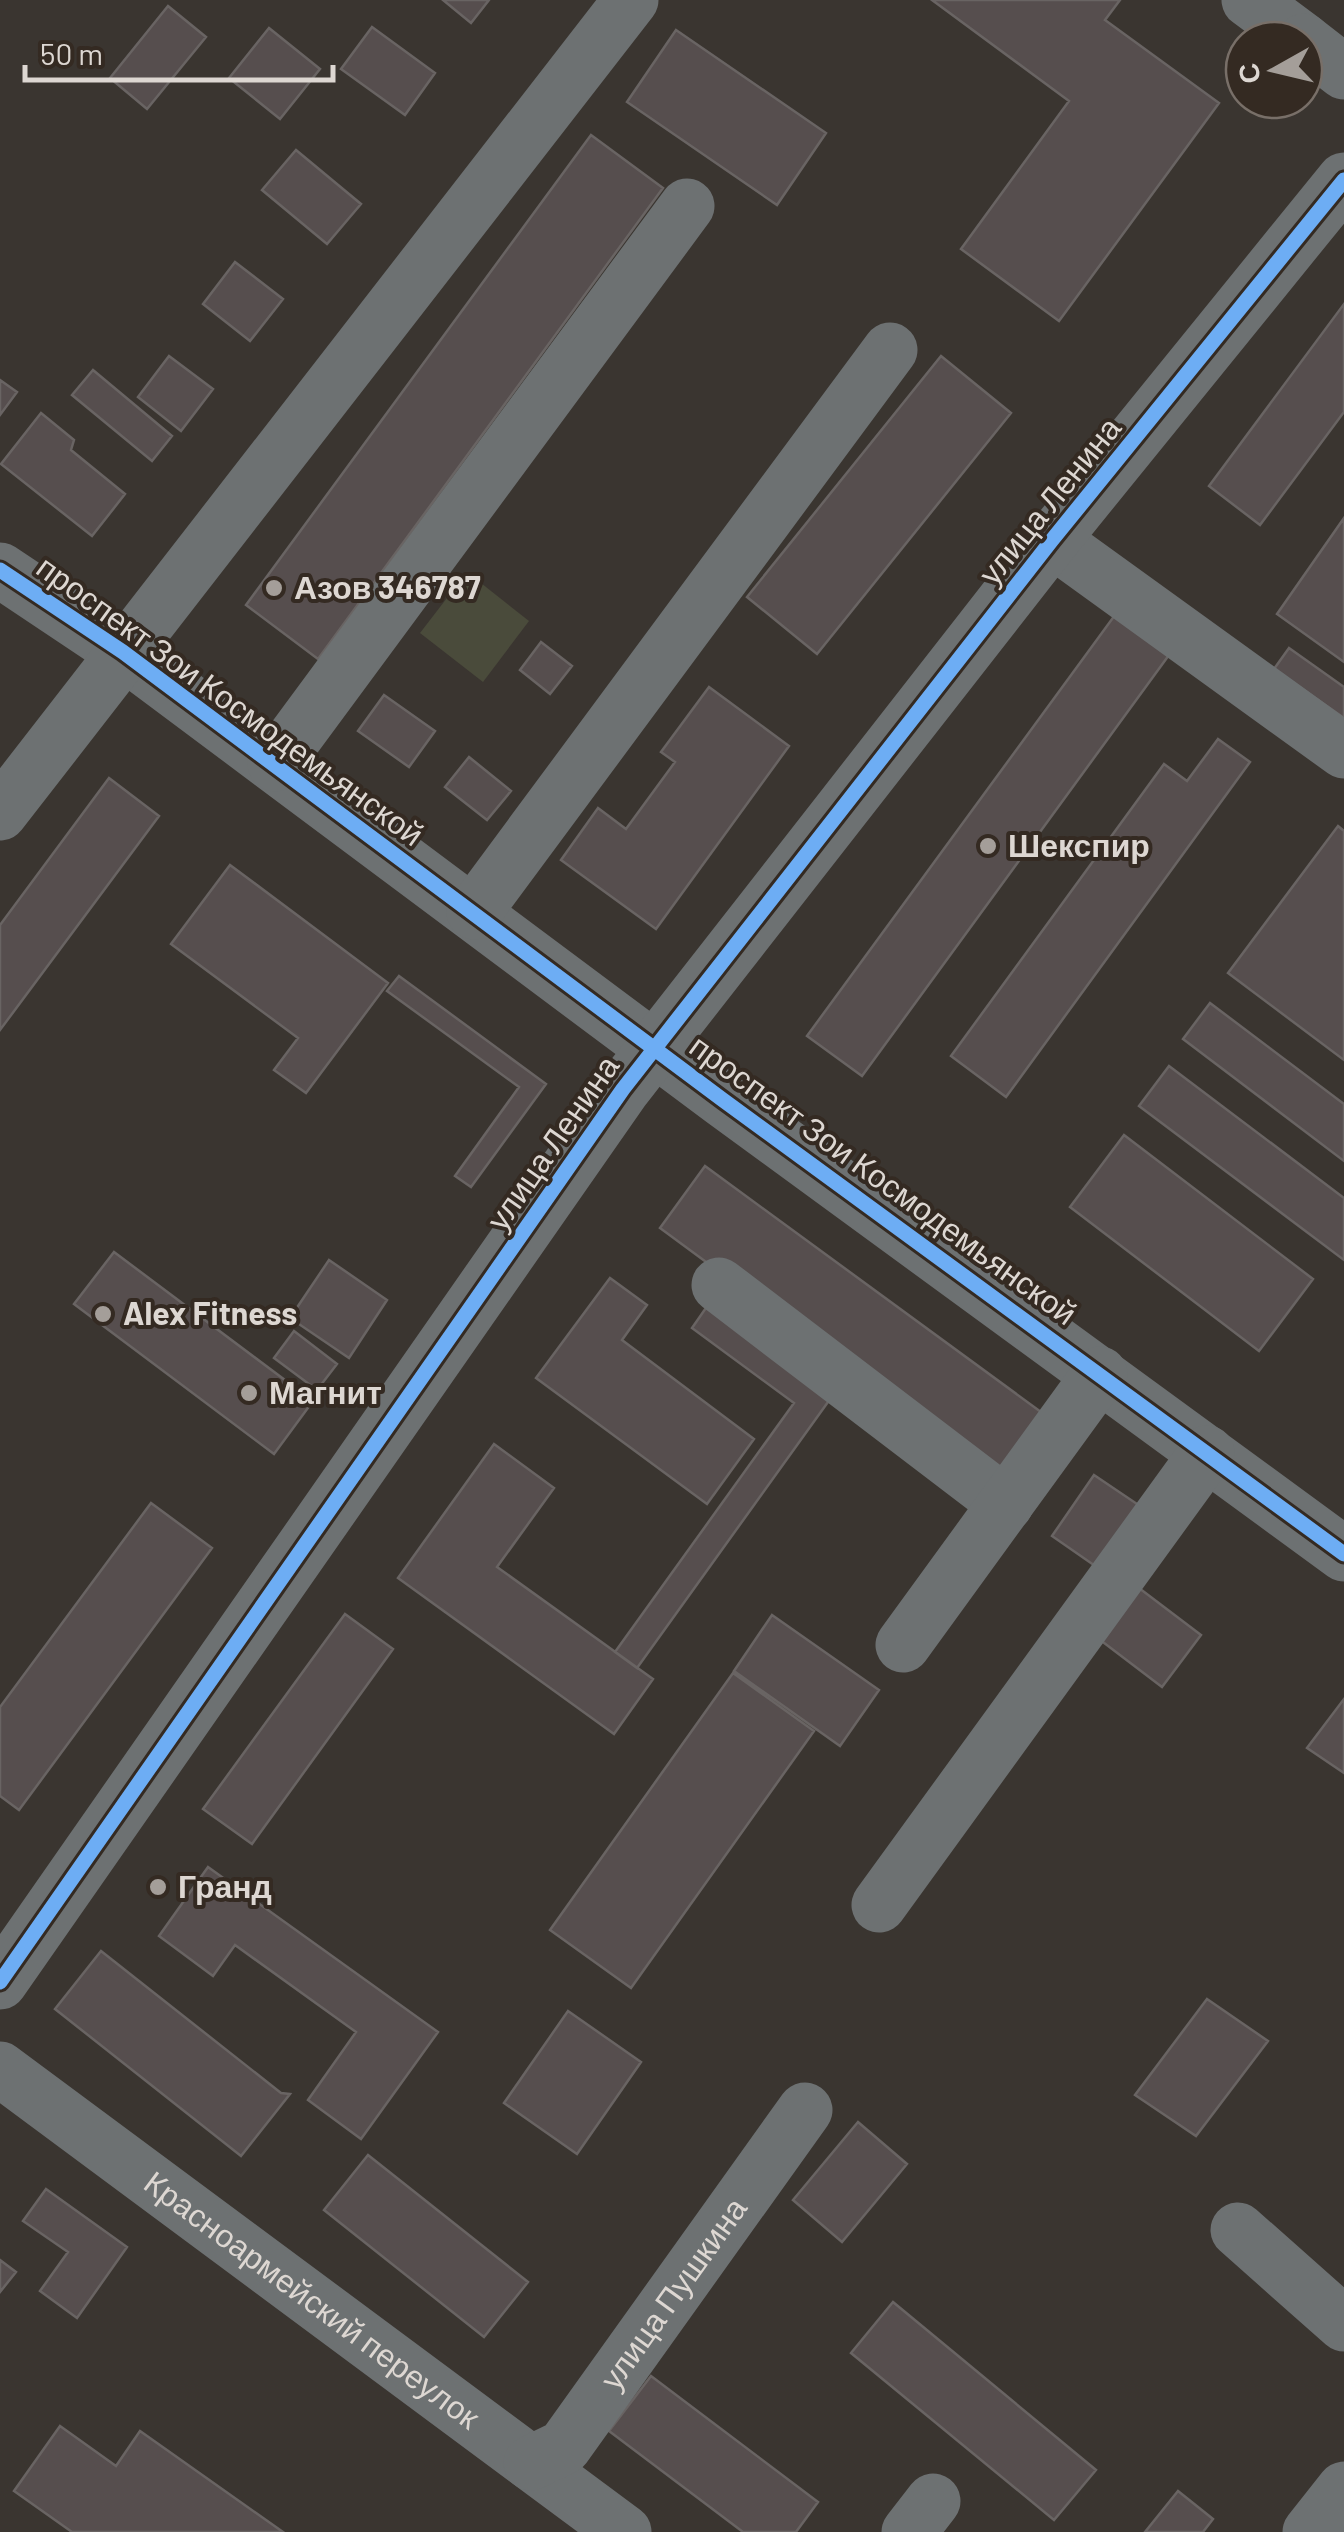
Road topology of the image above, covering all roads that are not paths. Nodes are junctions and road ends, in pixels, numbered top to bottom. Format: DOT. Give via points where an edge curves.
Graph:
graph roads {
  1 [pos="631,0"];
  2 [pos="1249,0"];
  3 [pos="1276,20"];
  4 [pos="1324,56"];
  5 [pos="1344,72"];
  6 [pos="1344,180"];
  7 [pos="686,206"];
  8 [pos="890,350"];
  9 [pos="1052,540"];
  10 [pos="0,570"];
  11 [pos="123,652"];
  12 [pos="1344,751"];
  13 [pos="275,764"];
  14 [pos="0,814"];
  15 [pos="474,912"];
  16 [pos="656,1046"];
  17 [pos="719,1286"];
  18 [pos="1100,1374"];
  19 [pos="1207,1453"];
  20 [pos="1006,1504"];
  21 [pos="1344,1554"];
  22 [pos="902,1644"];
  23 [pos="879,1906"];
  24 [pos="0,1982"];
  25 [pos="0,2069"];
  26 [pos="805,2110"];
  27 [pos="1238,2230"];
  28 [pos="1344,2324"];
  29 [pos="531,2463"];
  30 [pos="1344,2489"];
  31 [pos="624,2532"];
  32 [pos="1310,2532"];
  1 -- 11 [label="street"];
  2 -- 3 [label="street"];
  4 -- 5 [label="street"];
  6 -- 9 [label="street, улица Ленина"];
  7 -- 13 [label="street"];
  8 -- 15 [label="street"];
  9 -- 12 [label="street"];
  9 -- 16 [label="street, улица Ленина"];
  10 -- 11 [label="street, проспект Зои Космодемьянской"];
  11 -- 13 [label="street, проспект Зои Космодемьянской"];
  11 -- 14 [label="street"];
  13 -- 15 [label="street, проспект Зои Космодемьянской"];
  15 -- 16 [label="street, проспект Зои Космодемьянской"];
  16 -- 18 [label="street, проспект Зои Космодемьянской"];
  16 -- 24 [label="street, улица Ленина"];
  17 -- 20 [label="street"];
  18 -- 19 [label="street, проспект Зои Космодемьянской"];
  18 -- 20 [label="street"];
  19 -- 21 [label="street, проспект Зои Космодемьянской"];
  19 -- 23 [label="street"];
  20 -- 22 [label="street"];
  25 -- 29 [label="street, Красноармейский переулок"];
  26 -- 29 [label="street, улица Пушкина" via="564,2448"];
  27 -- 28 [label="street"];
  29 -- 31 [label="street, Красноармейский переулок"];
  30 -- 32 [label="street"];
}
